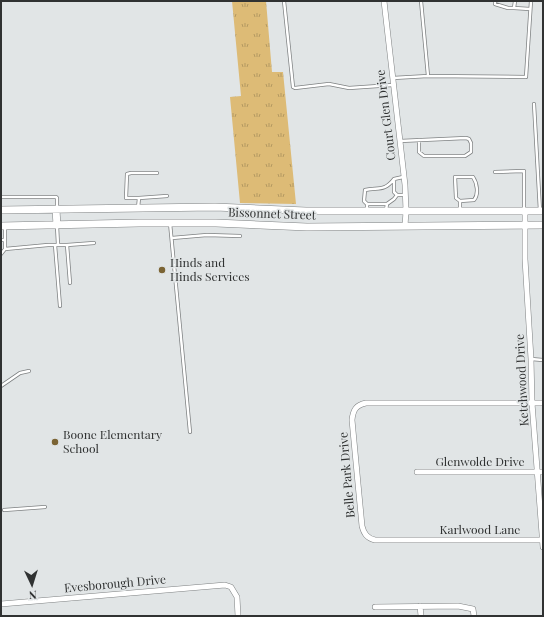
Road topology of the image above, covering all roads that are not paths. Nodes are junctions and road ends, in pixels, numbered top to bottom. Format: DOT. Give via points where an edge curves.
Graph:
graph roads {
  1 [pos="284,1"];
  2 [pos="384,1"];
  3 [pos="421,1"];
  4 [pos="495,1"];
  5 [pos="515,1"];
  6 [pos="531,1"];
  7 [pos="514,8"];
  8 [pos="530,9"];
  9 [pos="428,76"];
  10 [pos="392,78"];
  11 [pos="393,85"];
  12 [pos="534,104"];
  13 [pos="419,140"];
  14 [pos="399,141"];
  15 [pos="495,172"];
  16 [pos="157,173"];
  17 [pos="404,177"];
  18 [pos="394,179"];
  19 [pos="397,195"];
  20 [pos="405,195"];
  21 [pos="167,196"];
  22 [pos="1,197"];
  23 [pos="139,198"];
  24 [pos="460,201"];
  25 [pos="138,208"];
  26 [pos="367,208"];
  27 [pos="386,208"];
  28 [pos="1,210"];
  29 [pos="56,210"];
  30 [pos="541,211"];
  31 [pos="406,212"];
  32 [pos="460,212"];
  33 [pos="524,212"];
  34 [pos="170,223"];
  35 [pos="57,225"];
  36 [pos="543,225"];
  37 [pos="3,226"];
  38 [pos="405,226"];
  39 [pos="525,226"];
  40 [pos="240,236"];
  41 [pos="172,238"];
  42 [pos="1,240"];
  43 [pos="5,240"];
  44 [pos="94,243"];
  45 [pos="57,245"];
  46 [pos="67,245"];
  47 [pos="5,249"];
  48 [pos="1,254"];
  49 [pos="70,284"];
  50 [pos="60,306"];
  51 [pos="531,359"];
  52 [pos="543,360"];
  53 [pos="29,371"];
  54 [pos="1,386"];
  55 [pos="532,403"];
  56 [pos="543,403"];
  57 [pos="190,432"];
  58 [pos="417,472"];
  59 [pos="540,472"];
  60 [pos="45,507"];
  61 [pos="4,510"];
  62 [pos="417,540"];
  63 [pos="542,540"];
  64 [pos="543,547"];
  65 [pos="1,604"];
  66 [pos="420,606"];
  67 [pos="375,607"];
  68 [pos="238,616"];
  69 [pos="421,616"];
  70 [pos="474,616"];
  1 -- 11 [label="lane" via="292,87 328,84 349,88"];
  2 -- 10 [label="street, Court Glen Drive"];
  3 -- 9 [label="lane"];
  4 -- 7 [label="lane" via="495,4"];
  5 -- 7 [label="lane"];
  6 -- 8 [label="lane"];
  7 -- 8 [label="lane"];
  8 -- 9 [label="lane" via="526,77"];
  9 -- 10 [label="lane"];
  10 -- 11 [label="street, Court Glen Drive"];
  11 -- 14 [label="street, Court Glen Drive"];
  12 -- 30 [label="lane"];
  13 -- 13 [label="lane" via="466,138 471,143 471,152 466,156 424,156 419,152"];
  13 -- 14 [label="lane"];
  14 -- 17 [label="street, Court Glen Drive"];
  15 -- 33 [label="lane" via="524,171"];
  16 -- 23 [label="lane" via="127,174 126,198"];
  17 -- 18 [label="lane"];
  17 -- 20 [label="street, Court Glen Drive"];
  18 -- 19 [label="lane" via="394,192"];
  18 -- 26 [label="lane" via="384,188 365,190 364,201"];
  19 -- 20 [label="lane"];
  19 -- 27 [label="lane"];
  20 -- 31 [label="street, Court Glen Drive"];
  21 -- 23 [label="lane"];
  22 -- 29 [label="lane" via="56,197"];
  23 -- 25 [label="lane"];
  24 -- 24 [label="lane" via="456,198 455,177 473,177 477,197 474,200"];
  24 -- 32 [label="lane"];
  25 -- 26 [label="main road, Bissonnet Street" via="215,207 306,211"];
  25 -- 29 [label="main road, Bissonnet Street"];
  26 -- 27 [label="main road, Bissonnet Street"];
  27 -- 31 [label="main road, Bissonnet Street"];
  28 -- 29 [label="main road, Bissonnet Street"];
  29 -- 35 [label="main road"];
  30 -- 33 [label="main road, Bissonnet Street"];
  31 -- 32 [label="main road, Bissonnet Street"];
  31 -- 38 [label="street, Court Glen Drive"];
  32 -- 33 [label="main road, Bissonnet Street"];
  33 -- 39 [label="street, Ketchwood Drive"];
  34 -- 35 [label="main road, Bissonnet Street"];
  34 -- 38 [label="main road, Bissonnet Street" via="307,227"];
  34 -- 41 [label="lane"];
  35 -- 37 [label="main road, Bissonnet Street"];
  35 -- 45 [label="lane"];
  36 -- 39 [label="main road, Bissonnet Street"];
  37 -- 43 [label="lane"];
  38 -- 39 [label="main road, Bissonnet Street"];
  39 -- 51 [label="street, Ketchwood Drive"];
  40 -- 41 [label="lane"];
  41 -- 57 [label="lane"];
  42 -- 43 [label="lane"];
  43 -- 47 [label="lane"];
  44 -- 46 [label="lane"];
  45 -- 46 [label="lane"];
  45 -- 47 [label="lane"];
  45 -- 50 [label="lane"];
  46 -- 49 [label="lane"];
  47 -- 48 [label="lane"];
  51 -- 52 [label="lane"];
  51 -- 55 [label="street, Ketchwood Drive"];
  53 -- 54 [label="lane" via="20,373"];
  55 -- 56 [label="street"];
  55 -- 59 [label="street, Ketchwood Drive"];
  55 -- 62 [label="street, Belle Park Drive" via="358,405 353,412 352,420 364,534 375,540"];
  58 -- 59 [label="street, Glenwolde Drive"];
  59 -- 63 [label="street, Ketchwood Drive"];
  60 -- 61 [label="lane"];
  62 -- 63 [label="street, Karlwood Lane"];
  63 -- 64 [label="street, Ketchwood Drive"];
  65 -- 68 [label="street, Evesborough Drive" via="225,585 231,587 237,597"];
  66 -- 67 [label="street"];
  66 -- 69 [label="street"];
  66 -- 70 [label="street" via="458,606 473,609"];
}
